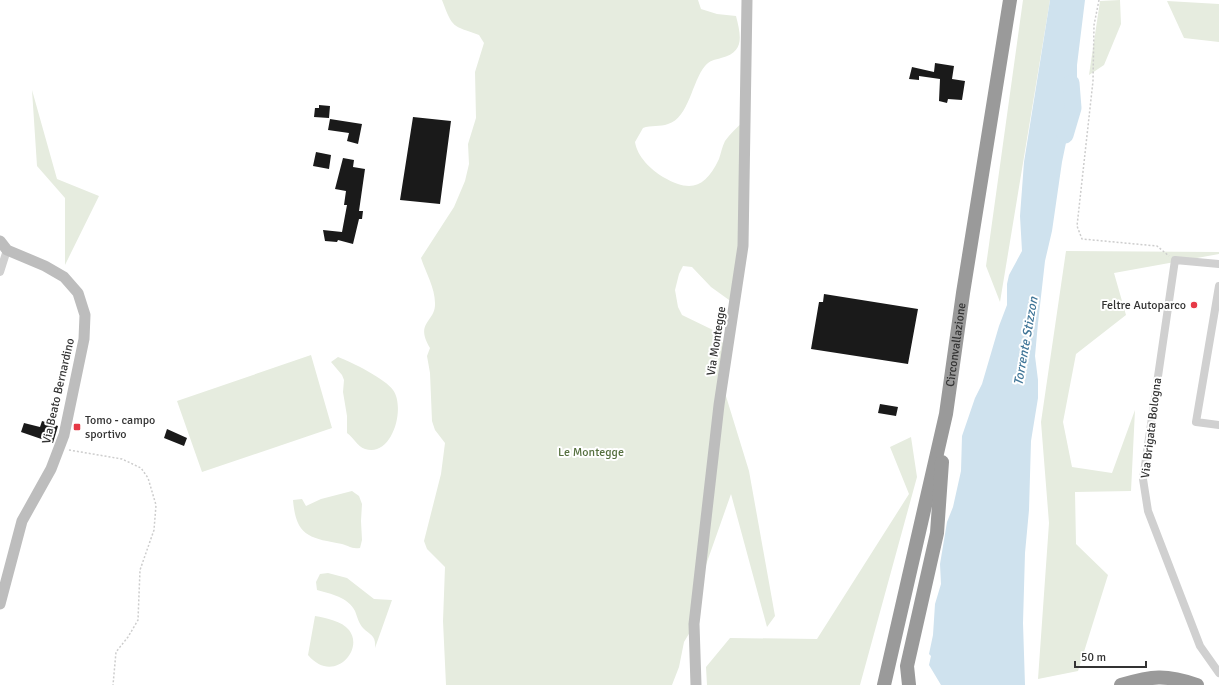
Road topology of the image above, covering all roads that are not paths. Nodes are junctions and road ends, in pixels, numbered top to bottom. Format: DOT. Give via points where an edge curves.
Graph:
graph roads {
  1 [pos="747,0"];
  2 [pos="1010,0"];
  3 [pos="0,241"];
  4 [pos="7,250"];
  5 [pos="1219,264"];
  6 [pos="0,272"];
  7 [pos="1219,286"];
  8 [pos="946,414"];
  9 [pos="1219,425"];
  10 [pos="0,604"];
  11 [pos="1219,673"];
  12 [pos="696,685"];
  13 [pos="884,685"];
  14 [pos="909,685"];
  15 [pos="1121,685"];
  16 [pos="1197,685"];
  1 -- 12 [label="street, Via Montegge" via="742,246 719,405 694,624"];
  2 -- 8 [label="highway, Circonvallazione"];
  3 -- 4 [label="street, Via Beato Bernardino"];
  4 -- 6 [label="street"];
  4 -- 10 [label="street, Via Beato Bernardino" via="64,277 78,293 85,315 84,339 64,435 51,469 22,521"];
  5 -- 11 [label="street, Via Brigata Bologna" via="1175,260 1143,479 1148,511 1200,646"];
  7 -- 9 [label="street" via="1196,422"];
  8 -- 13 [label="highway, Circonvallazione"];
  8 -- 14 [label="highway" via="937,533 907,666"];
  15 -- 16 [label="highway" via="1149,677 1176,678"];
}
